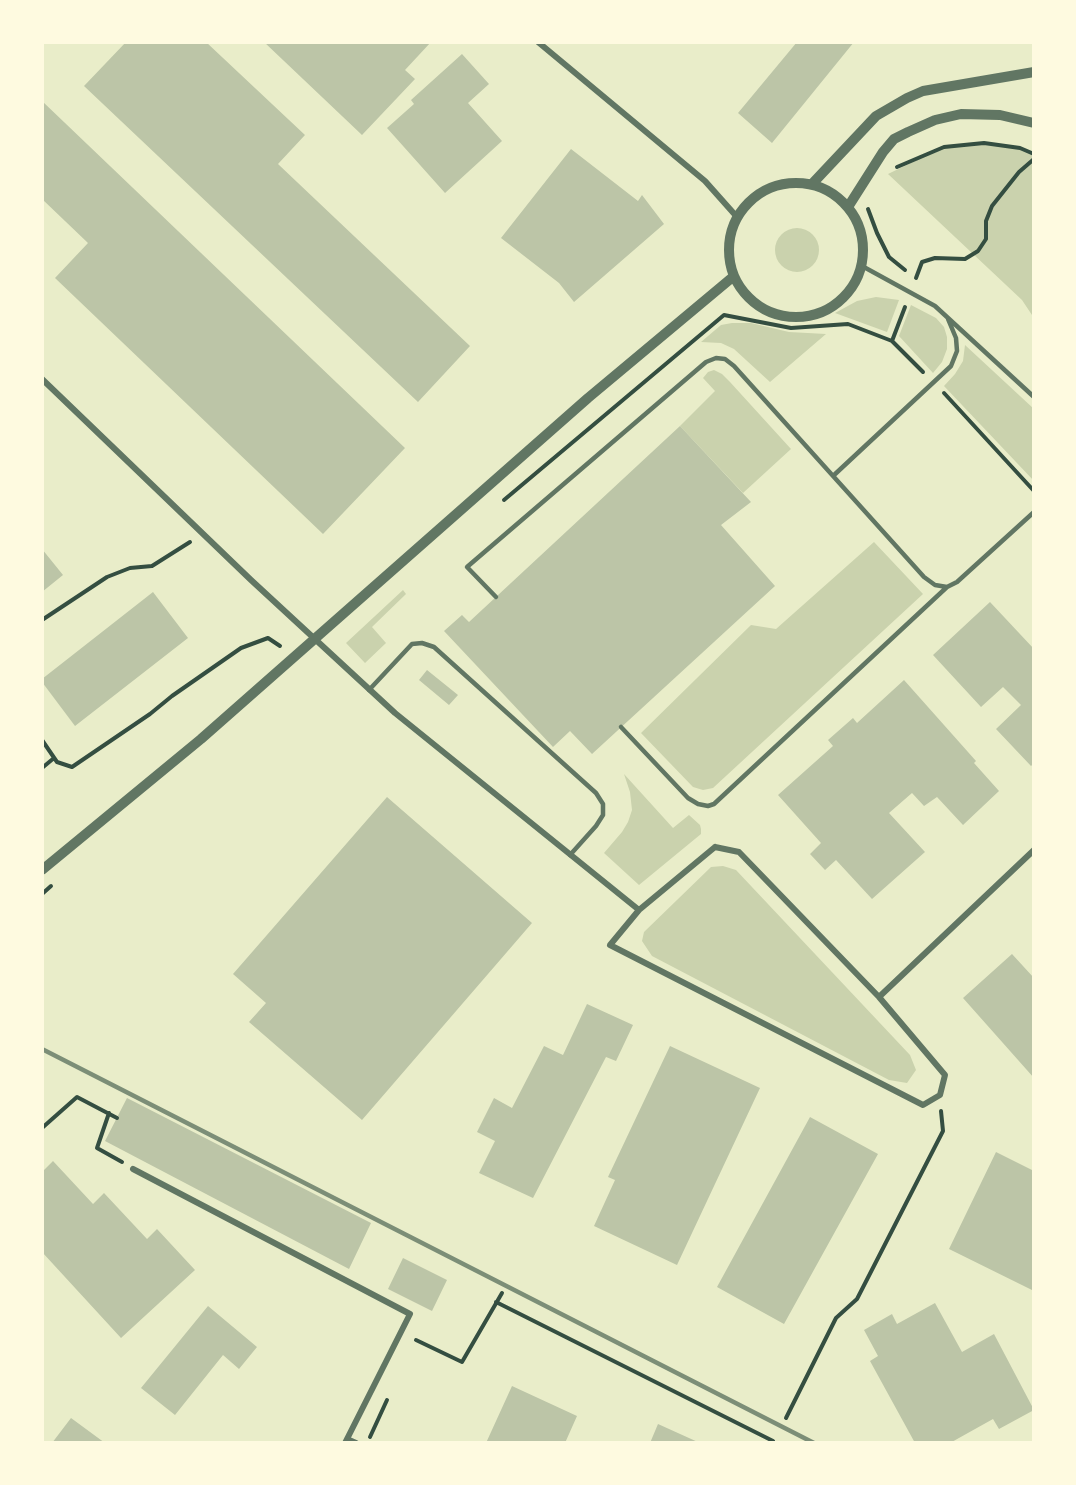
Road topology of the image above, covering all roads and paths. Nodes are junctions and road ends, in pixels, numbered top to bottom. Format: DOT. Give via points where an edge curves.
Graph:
graph roads {
  1 [pos="538,42"];
  2 [pos="1034,72"];
  3 [pos="1034,123"];
  4 [pos="1034,156"];
  5 [pos="895,169"];
  6 [pos="812,184"];
  7 [pos="866,203"];
  8 [pos="848,207"];
  9 [pos="737,216"];
  10 [pos="862,266"];
  11 [pos="734,276"];
  12 [pos="906,303"];
  13 [pos="947,317"];
  14 [pos="892,341"];
  15 [pos="926,375"];
  16 [pos="42,378"];
  17 [pos="941,390"];
  18 [pos="1034,397"];
  19 [pos="563,451"];
  20 [pos="833,476"];
  21 [pos="1034,491"];
  22 [pos="1034,512"];
  23 [pos="203,534"];
  24 [pos="947,587"];
  25 [pos="496,597"];
  26 [pos="42,620"];
  27 [pos="283,648"];
  28 [pos="369,690"];
  29 [pos="621,727"];
  30 [pos="42,740"];
  31 [pos="54,758"];
  32 [pos="42,768"];
  33 [pos="1034,850"];
  34 [pos="570,855"];
  35 [pos="42,870"];
  36 [pos="639,910"];
  37 [pos="879,997"];
  38 [pos="940,1095"];
  39 [pos="108,1113"];
  40 [pos="117,1118"];
  41 [pos="42,1128"];
  42 [pos="133,1168"];
  43 [pos="502,1293"];
  44 [pos="496,1302"];
  45 [pos="416,1340"];
  46 [pos="786,1418"];
  47 [pos="346,1441"];
  48 [pos="772,1441"];
  49 [pos="356,1443"];
  1 -- 9 [label="street" via="705,181"];
  2 -- 6 [label="street" via="923,91 907,98 876,116"];
  3 -- 8 [label="street" via="1000,115 961,114 908,132 894,139 883,152"];
  4 -- 5 [label="path" via="1020,148 984,143 944,147"];
  4 -- 7 [label="path" via="992,206 986,221 986,239 978,251 965,259 935,258 922,262 915,278 889,257"];
  6 -- 8 [label="street" via="832,193"];
  6 -- 9 [label="street" via="769,188 747,202"];
  8 -- 10 [label="street" via="859,225 864,245"];
  9 -- 11 [label="street" via="730,236"];
  10 -- 11 [label="street" via="854,286 840,302 801,317 780,315 760,307"];
  10 -- 13 [label="lane" via="924,299"];
  11 -- 35 [label="street" via="588,398 228,716"];
  12 -- 14 [label="path"];
  13 -- 18 [label="lane"];
  13 -- 20 [label="lane" via="956,338 957,351 951,366"];
  14 -- 15 [label="path"];
  14 -- 19 [label="path" via="848,324 791,327 724,315"];
  16 -- 23 [label="street"];
  17 -- 21 [label="path"];
  20 -- 24 [label="lane" via="924,577"];
  20 -- 25 [label="lane" via="734,366 716,358 706,362 467,567"];
  22 -- 24 [label="lane"];
  23 -- 26 [label="path" via="152,566 130,568 107,578"];
  23 -- 28 [label="street"];
  24 -- 29 [label="lane" via="714,804 698,804 688,798"];
  27 -- 31 [label="path" via="268,638 241,648 72,767"];
  28 -- 34 [label="street"];
  28 -- 34 [label="lane" via="412,644 434,647 596,793 603,804 603,815"];
  30 -- 31 [label="path"];
  31 -- 32 [label="path"];
  33 -- 37 [label="street"];
  34 -- 36 [label="street"];
  36 -- 37 [label="street" via="715,848 739,852"];
  36 -- 38 [label="street" via="610,945 923,1105"];
  37 -- 38 [label="street" via="945,1075"];
  38 -- 46 [label="path" via="943,1131 857,1299 836,1318"];
  39 -- 40 [label="path"];
  39 -- 41 [label="path" via="77,1097"];
  39 -- 42 [label="path" via="97,1148"];
  42 -- 47 [label="street" via="410,1314"];
  43 -- 44 [label="path"];
  44 -- 45 [label="path" via="462,1362"];
  44 -- 48 [label="path"];
  47 -- 49 [label="street"];
}
